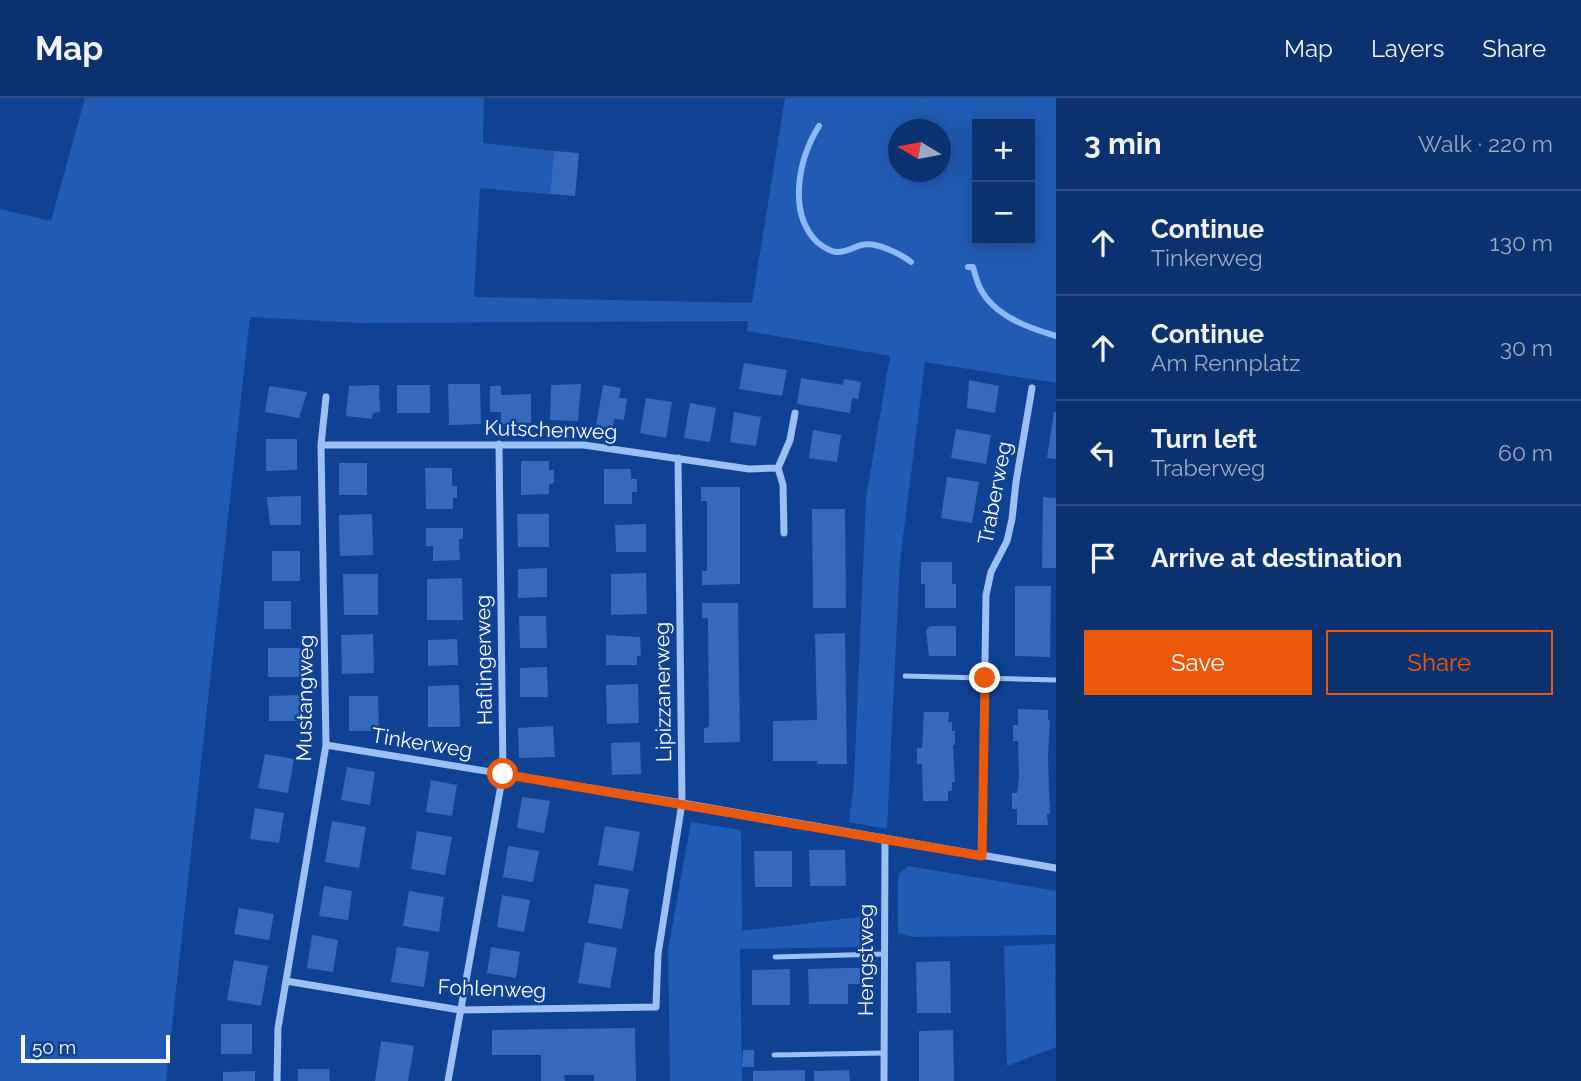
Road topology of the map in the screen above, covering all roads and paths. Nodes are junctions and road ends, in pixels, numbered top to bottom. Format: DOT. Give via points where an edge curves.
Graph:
graph roads {
  1 [pos="1032,387"];
  2 [pos="326,397"];
  3 [pos="795,413"];
  4 [pos="499,444"];
  5 [pos="321,445"];
  6 [pos="678,458"];
  7 [pos="778,468"];
  8 [pos="784,533"];
  9 [pos="905,676"];
  10 [pos="985,678"];
  11 [pos="1056,680"];
  12 [pos="326,745"];
  13 [pos="503,774"];
  14 [pos="682,803"];
  15 [pos="884,839"];
  16 [pos="982,856"];
  17 [pos="1056,869"];
  18 [pos="883,954"];
  19 [pos="775,957"];
  20 [pos="286,981"];
  21 [pos="656,1007"];
  22 [pos="460,1010"];
  23 [pos="884,1053"];
  24 [pos="774,1055"];
  25 [pos="277,1081"];
  26 [pos="448,1081"];
  27 [pos="884,1081"];
  1 -- 10 [label="street, Traberweg" via="1012,519 986,595"];
  2 -- 5 [label="street, Mustangweg"];
  3 -- 7 [label="street"];
  4 -- 5 [label="street, Kutschenweg"];
  4 -- 6 [label="street, Kutschenweg" via="584,445"];
  4 -- 13 [label="street, Haflingerweg"];
  5 -- 12 [label="street, Mustangweg"];
  6 -- 7 [label="street, Kutschenweg" via="750,469"];
  6 -- 14 [label="street, Lipizzanerweg"];
  7 -- 8 [label="street"];
  9 -- 10 [label="lane"];
  10 -- 11 [label="lane"];
  10 -- 16 [label="street, Traberweg"];
  12 -- 13 [label="street, Tinkerweg"];
  12 -- 20 [label="street, Mustangweg"];
  13 -- 14 [label="street, Tinkerweg"];
  13 -- 22 [label="street, Haflingerweg"];
  14 -- 15 [label="street, Tinkerweg"];
  14 -- 21 [label="street, Lipizzanerweg" via="658,954"];
  15 -- 16 [label="street, Tinkerweg"];
  15 -- 18 [label="street, Hengstweg"];
  16 -- 17 [label="street, Tinkerweg"];
  18 -- 19 [label="lane"];
  18 -- 23 [label="street, Hengstweg"];
  20 -- 22 [label="street, Fohlenweg"];
  20 -- 25 [label="street, Mustangweg" via="278,1028"];
  21 -- 22 [label="street, Fohlenweg"];
  22 -- 26 [label="street, Haflingerweg"];
  23 -- 24 [label="lane"];
  23 -- 27 [label="street, Hengstweg"];
}
